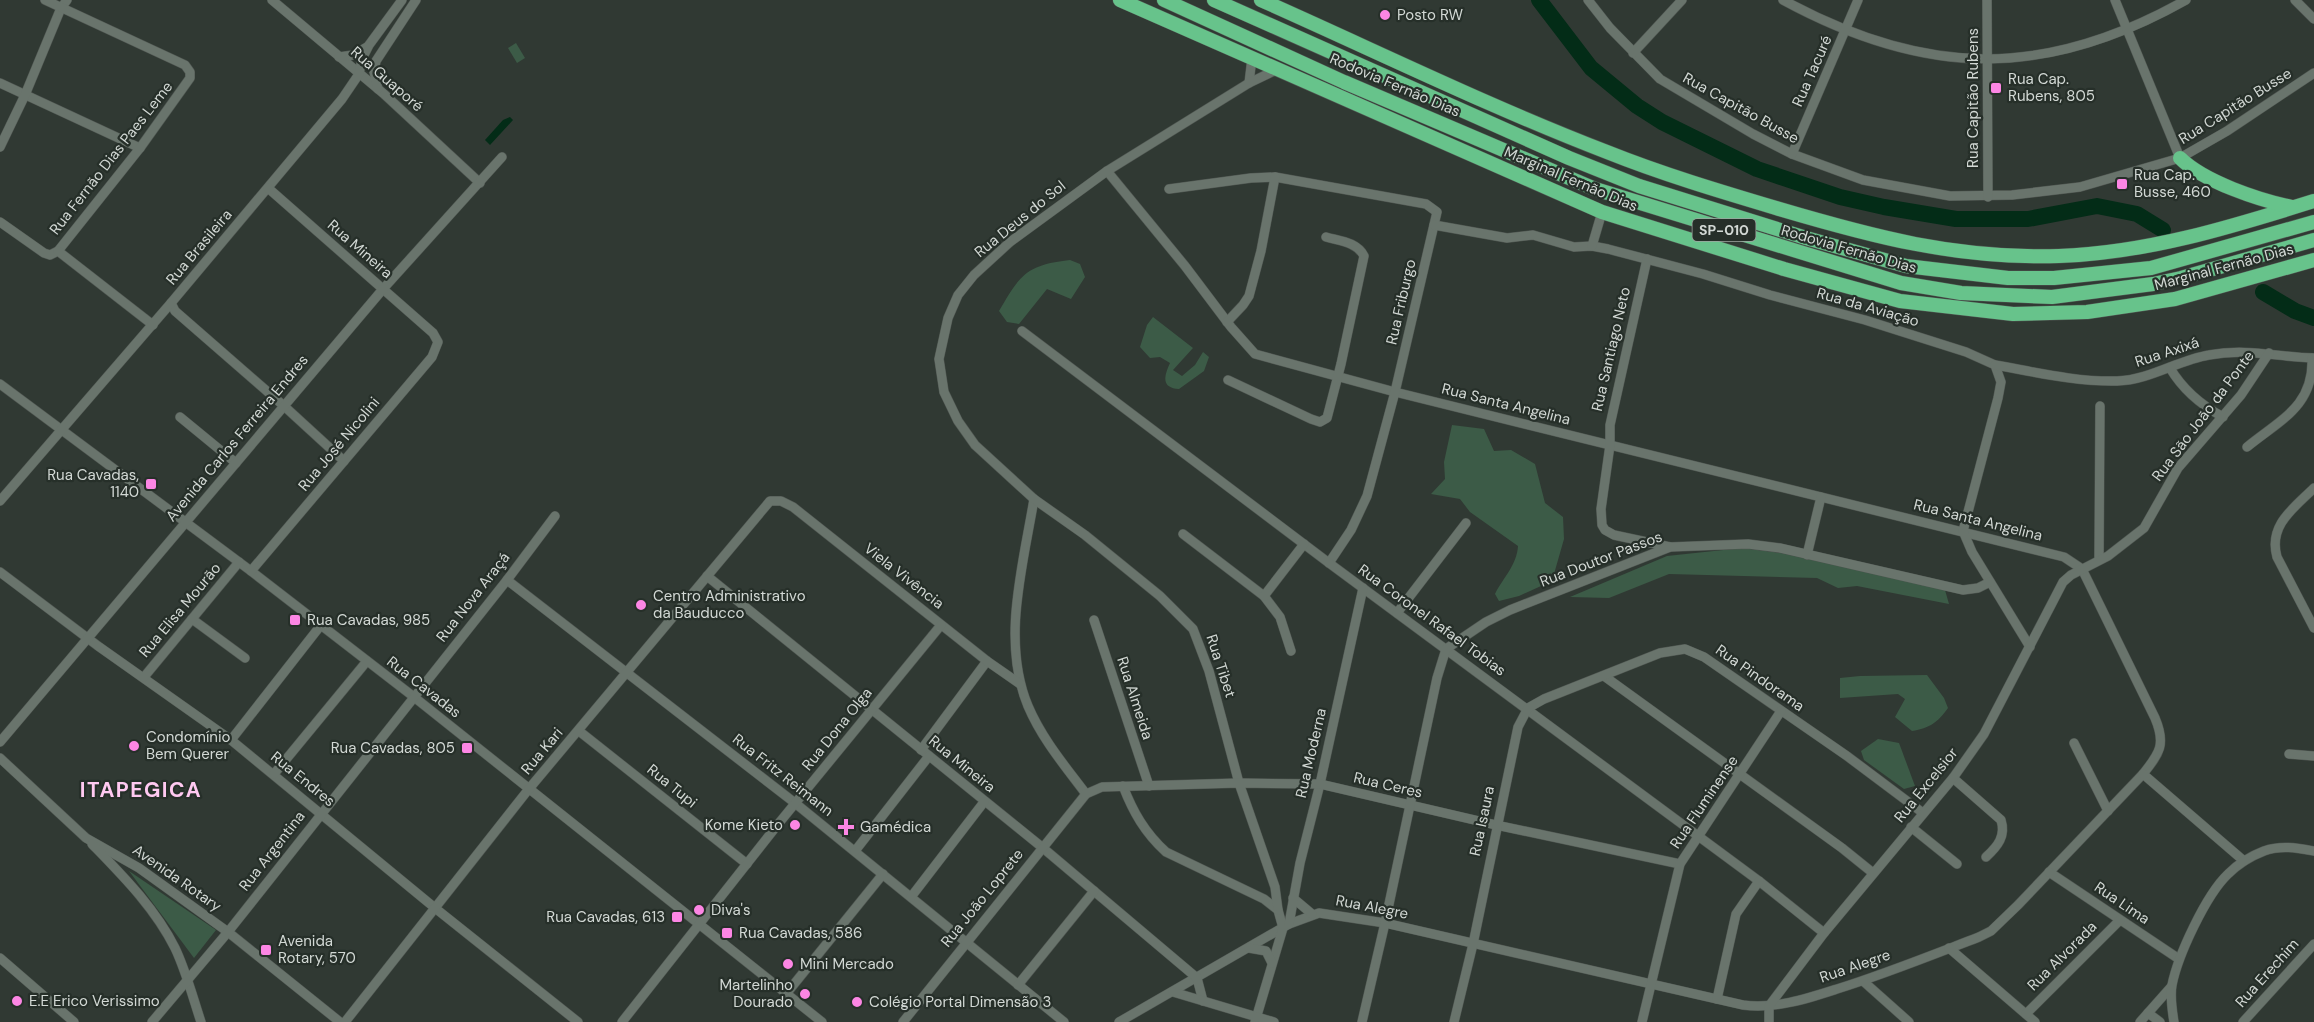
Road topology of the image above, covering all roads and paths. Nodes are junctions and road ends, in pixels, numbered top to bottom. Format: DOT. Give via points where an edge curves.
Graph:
graph roads {
  1 [pos="45,0"];
  2 [pos="272,0"];
  3 [pos="402,0"];
  4 [pos="416,0"];
  5 [pos="1120,0"];
  6 [pos="1164,0"];
  7 [pos="1214,0"];
  8 [pos="1261,0"];
  9 [pos="1588,0"];
  10 [pos="1682,0"];
  11 [pos="1783,0"];
  12 [pos="1858,0"];
  13 [pos="1987,0"];
  14 [pos="2115,0"];
  15 [pos="2186,0"];
  16 [pos="2295,0"];
  17 [pos="64,4"];
  18 [pos="2314,19"];
  19 [pos="1846,31"];
  20 [pos="2128,31"];
  21 [pos="369,45"];
  22 [pos="1633,53"];
  23 [pos="339,57"];
  24 [pos="1252,58"];
  25 [pos="1988,61"];
  26 [pos="1278,69"];
  27 [pos="2314,73"];
  28 [pos="359,74"];
  29 [pos="1249,82"];
  30 [pos="0,83"];
  31 [pos="378,89"];
  32 [pos="25,95"];
  33 [pos="0,147"];
  34 [pos="140,148"];
  35 [pos="1792,154"];
  36 [pos="502,157"];
  37 [pos="2180,158"];
  38 [pos="1107,171"];
  39 [pos="1275,177"];
  40 [pos="480,183"];
  41 [pos="268,188"];
  42 [pos="1169,189"];
  43 [pos="1988,197"];
  44 [pos="2314,201"];
  45 [pos="2294,208"];
  46 [pos="1602,212"];
  47 [pos="0,222"];
  48 [pos="2314,222"];
  49 [pos="1435,223"];
  50 [pos="1326,237"];
  51 [pos="2314,240"];
  52 [pos="1592,246"];
  53 [pos="58,251"];
  54 [pos="1647,259"];
  55 [pos="2314,260"];
  56 [pos="383,289"];
  57 [pos="171,303"];
  58 [pos="1227,322"];
  59 [pos="153,325"];
  60 [pos="1022,331"];
  61 [pos="433,333"];
  62 [pos="2269,353"];
  63 [pos="2313,358"];
  64 [pos="1995,365"];
  65 [pos="2170,368"];
  66 [pos="1337,376"];
  67 [pos="1228,380"];
  68 [pos="0,384"];
  69 [pos="1395,392"];
  70 [pos="284,406"];
  71 [pos="2100,406"];
  72 [pos="180,417"];
  73 [pos="2223,417"];
  74 [pos="61,430"];
  75 [pos="1610,446"];
  76 [pos="2247,447"];
  77 [pos="344,461"];
  78 [pos="236,463"];
  79 [pos="2314,488"];
  80 [pos="1821,497"];
  81 [pos="1034,499"];
  82 [pos="0,501"];
  83 [pos="767,503"];
  84 [pos="555,516"];
  85 [pos="186,522"];
  86 [pos="1466,523"];
  87 [pos="1963,531"];
  88 [pos="1183,534"];
  89 [pos="1304,544"];
  90 [pos="1670,548"];
  91 [pos="1807,555"];
  92 [pos="2099,560"];
  93 [pos="239,562"];
  94 [pos="1329,563"];
  95 [pos="2082,569"];
  96 [pos="251,571"];
  97 [pos="0,572"];
  98 [pos="707,576"];
  99 [pos="507,580"];
  100 [pos="1990,582"];
  101 [pos="1363,588"];
  102 [pos="1264,596"];
  103 [pos="1397,613"];
  104 [pos="192,619"];
  105 [pos="1094,620"];
  106 [pos="941,625"];
  107 [pos="321,626"];
  108 [pos="2314,628"];
  109 [pos="88,639"];
  110 [pos="2030,647"];
  111 [pos="1446,649"];
  112 [pos="1291,651"];
  113 [pos="245,658"];
  114 [pos="367,661"];
  115 [pos="987,661"];
  116 [pos="627,672"];
  117 [pos="1604,676"];
  118 [pos="144,677"];
  119 [pos="1020,684"];
  120 [pos="414,697"];
  121 [pos="1528,708"];
  122 [pos="872,711"];
  123 [pos="1781,711"];
  124 [pos="579,730"];
  125 [pos="231,740"];
  126 [pos="0,742"];
  127 [pos="2074,743"];
  128 [pos="925,753"];
  129 [pos="2289,754"];
  130 [pos="2314,756"];
  131 [pos="0,758"];
  132 [pos="274,774"];
  133 [pos="2143,774"];
  134 [pos="1740,776"];
  135 [pos="1953,778"];
  136 [pos="1239,783"];
  137 [pos="1320,784"];
  138 [pos="1123,786"];
  139 [pos="1149,786"];
  140 [pos="528,790"];
  141 [pos="1086,794"];
  142 [pos="984,802"];
  143 [pos="795,803"];
  144 [pos="1411,805"];
  145 [pos="2108,811"];
  146 [pos="321,813"];
  147 [pos="1923,813"];
  148 [pos="1496,825"];
  149 [pos="1911,826"];
  150 [pos="1699,836"];
  151 [pos="86,838"];
  152 [pos="1043,848"];
  153 [pos="855,851"];
  154 [pos="2314,851"];
  155 [pos="1986,856"];
  156 [pos="2244,861"];
  157 [pos="747,864"];
  158 [pos="1680,864"];
  159 [pos="1958,864"];
  160 [pos="139,868"];
  161 [pos="2049,872"];
  162 [pos="1873,873"];
  163 [pos="883,874"];
  164 [pos="127,880"];
  165 [pos="1760,881"];
  166 [pos="1094,891"];
  167 [pos="911,897"];
  168 [pos="1293,898"];
  169 [pos="435,908"];
  170 [pos="1278,910"];
  171 [pos="1312,914"];
  172 [pos="2120,920"];
  173 [pos="700,923"];
  174 [pos="1385,923"];
  175 [pos="1286,926"];
  176 [pos="228,932"];
  177 [pos="1824,933"];
  178 [pos="966,943"];
  179 [pos="1473,944"];
  180 [pos="2314,944"];
  181 [pos="1249,948"];
  182 [pos="1949,948"];
  183 [pos="2310,955"];
  184 [pos="2179,959"];
  185 [pos="2,963"];
  186 [pos="1272,963"];
  187 [pos="1197,978"];
  188 [pos="1863,981"];
  189 [pos="187,982"];
  190 [pos="1651,984"];
  191 [pos="1018,985"];
  192 [pos="2171,987"];
  193 [pos="1173,992"];
  194 [pos="786,994"];
  195 [pos="1717,999"];
  196 [pos="1203,1001"];
  197 [pos="1769,1006"];
  198 [pos="2148,1013"];
  199 [pos="2026,1014"];
  200 [pos="1256,1020"];
  201 [pos="74,1022"];
  202 [pos="152,1022"];
  203 [pos="201,1022"];
  204 [pos="340,1022"];
  205 [pos="345,1022"];
  206 [pos="578,1022"];
  207 [pos="622,1022"];
  208 [pos="822,1022"];
  209 [pos="903,1022"];
  210 [pos="1064,1022"];
  211 [pos="1119,1022"];
  212 [pos="1274,1022"];
  213 [pos="1362,1022"];
  214 [pos="1454,1022"];
  215 [pos="1642,1022"];
  216 [pos="1769,1022"];
  217 [pos="1909,1022"];
  218 [pos="2035,1022"];
  219 [pos="2140,1022"];
  220 [pos="2160,1022"];
  221 [pos="2174,1022"];
  222 [pos="2243,1022"];
  1 -- 17 [label="street"];
  2 -- 23 [label="street, Rua Guaporé"];
  3 -- 21 [label="street, Rua Brasileira"];
  4 -- 31 [label="street" via="376,61"];
  5 -- 24 [label="highway, Marginal Fernão Dias / SP-010"];
  6 -- 51 [label="highway, Rodovia Fernão Dias / SP-010" via="1595,189 1901,283 1961,293 2052,297 2181,279"];
  7 -- 48 [label="highway, Rodovia Fernão Dias / SP-010" via="1630,183 1906,266 2008,278 2054,278 2151,268"];
  8 -- 45 [label="highway, SP-010" via="1607,152 1738,197 1905,243 2008,255 2108,252 2193,237"];
  9 -- 22 [label="street, Rua Capitão Busse"];
  10 -- 22 [label="street"];
  11 -- 19 [label="street"];
  12 -- 19 [label="street, Rua Tacuré"];
  13 -- 25 [label="street, Rua Capitão Rubens"];
  14 -- 20 [label="street"];
  15 -- 20 [label="street"];
  16 -- 18 [label="street"];
  17 -- 32 [label="street"];
  17 -- 34 [label="street, Rua Fernão Dias Paes Leme" via="184,65 190,72 188,84"];
  19 -- 25 [label="street" via="1916,52"];
  19 -- 35 [label="street, Rua Tacuré"];
  20 -- 25 [label="street" via="2077,48"];
  20 -- 37 [label="street"];
  21 -- 23 [label="street" via="353,55"];
  21 -- 28 [label="street, Rua Brasileira"];
  22 -- 35 [label="street, Rua Capitão Busse" via="1674,88"];
  23 -- 28 [label="street, Rua Guaporé"];
  24 -- 26 [label="highway, Marginal Fernão Dias / SP-010"];
  24 -- 29 [label="street"];
  25 -- 43 [label="street, Rua Capitão Rubens"];
  26 -- 29 [label="street, Rua Deus do Sol"];
  26 -- 46 [label="highway, Marginal Fernão Dias / SP-010"];
  27 -- 37 [label="street, Rua Capitão Busse"];
  28 -- 31 [label="street, Rua Guaporé"];
  28 -- 41 [label="street, Rua Brasileira"];
  29 -- 38 [label="street, Rua Deus do Sol"];
  30 -- 32 [label="street"];
  31 -- 40 [label="street, Rua Guaporé"];
  32 -- 33 [label="street"];
  32 -- 34 [label="street"];
  34 -- 53 [label="street, Rua Fernão Dias Paes Leme"];
  35 -- 43 [label="street, Rua Capitão Busse" via="1888,186 1950,196"];
  36 -- 40 [label="street, Avenida Carlos Ferreira Endres"];
  37 -- 43 [label="street, Rua Capitão Busse" via="2080,187"];
  37 -- 45 [label="highway" via="2196,171 2236,190"];
  38 -- 58 [label="street, Rua Santa Angelina"];
  38 -- 81 [label="street, Rua Deus do Sol" via="1010,242 974,275 958,295 948,318 939,359 944,392 975,445"];
  39 -- 42 [label="street"];
  39 -- 49 [label="street" via="1426,204 1437,213"];
  39 -- 58 [label="street" via="1249,296"];
  40 -- 56 [label="street, Avenida Carlos Ferreira Endres"];
  41 -- 56 [label="street, Rua Mineira"];
  41 -- 57 [label="street, Rua Brasileira"];
  44 -- 45 [label="highway, SP-010"];
  46 -- 52 [label="street"];
  46 -- 55 [label="highway, Marginal Fernão Dias / SP-010" via="1877,296 2013,314 2087,312 2175,299"];
  47 -- 53 [label="street, Rua Fernão Dias Paes Leme" via="44,253"];
  49 -- 52 [label="street, Rua da Aviação" via="1508,238 1533,235 1574,247"];
  49 -- 69 [label="street, Rua Friburgo"];
  50 -- 66 [label="street" via="1361,249 1364,256"];
  52 -- 54 [label="street, Rua da Aviação"];
  53 -- 59 [label="street, Rua Fernão Dias Paes Leme"];
  54 -- 64 [label="street, Rua da Aviação" via="1865,320"];
  54 -- 75 [label="street, Rua Santiago Neto" via="1610,425"];
  56 -- 61 [label="street, Rua Mineira"];
  56 -- 70 [label="street, Avenida Carlos Ferreira Endres"];
  57 -- 59 [label="street, Rua Brasileira"];
  57 -- 70 [label="street" via="175,311"];
  58 -- 66 [label="street, Rua Santa Angelina" via="1256,354"];
  59 -- 74 [label="street, Rua Brasileira"];
  60 -- 89 [label="street, Rua Coronel Rafael Tobias"];
  61 -- 77 [label="street, Rua José Nicolini" via="438,342 432,357"];
  62 -- 63 [label="street, Rua Axixá"];
  62 -- 65 [label="street, Rua Axixá" via="2219,353"];
  62 -- 73 [label="street, Rua São João da Ponte"];
  63 -- 76 [label="street" via="2313,375 2300,404"];
  64 -- 65 [label="street, Rua Axixá" via="2101,381 2133,379"];
  64 -- 87 [label="street" via="2001,382 1998,398"];
  65 -- 73 [label="street" via="2199,403"];
  66 -- 67 [label="street" via="1327,418 1320,422"];
  66 -- 69 [label="street, Rua Santa Angelina"];
  68 -- 74 [label="street, Rua Cavadas"];
  69 -- 75 [label="street, Rua Santa Angelina"];
  69 -- 94 [label="street, Rua Friburgo" via="1367,496"];
  70 -- 77 [label="street"];
  70 -- 78 [label="street, Avenida Carlos Ferreira Endres"];
  71 -- 92 [label="street"];
  72 -- 78 [label="street"];
  73 -- 92 [label="street, Rua São João da Ponte" via="2178,468 2144,528"];
  74 -- 82 [label="street, Rua Brasileira"];
  74 -- 85 [label="street, Rua Cavadas"];
  75 -- 80 [label="street, Rua Santa Angelina"];
  75 -- 90 [label="street, Rua Santiago Neto" via="1602,525 1614,535"];
  77 -- 96 [label="street, Rua José Nicolini"];
  78 -- 85 [label="street, Avenida Carlos Ferreira Endres"];
  79 -- 108 [label="street" via="2279,525 2274,536 2277,557"];
  80 -- 87 [label="street, Rua Santa Angelina"];
  80 -- 91 [label="street"];
  81 -- 119 [label="street" via="1017,602"];
  81 -- 136 [label="street, Rua Tibet" via="1160,596 1192,628 1209,671"];
  83 -- 98 [label="street, Rua Kari"];
  83 -- 106 [label="street, Viela Vivência" via="781,501 793,507"];
  84 -- 99 [label="street, Rua Nova Araçá"];
  85 -- 93 [label="street, Rua Cavadas"];
  85 -- 109 [label="street, Avenida Carlos Ferreira Endres"];
  86 -- 103 [label="street"];
  87 -- 95 [label="street, Rua Santa Angelina" via="2064,557"];
  87 -- 100 [label="street"];
  88 -- 102 [label="street"];
  89 -- 94 [label="street, Rua Coronel Rafael Tobias"];
  89 -- 102 [label="street"];
  90 -- 91 [label="street, Rua Doutor Passos" via="1748,544"];
  90 -- 111 [label="street, Rua Doutor Passos" via="1510,610"];
  91 -- 100 [label="street, Rua Doutor Passos" via="1963,590"];
  92 -- 95 [label="street, Rua São João da Ponte"];
  93 -- 96 [label="street, Rua Cavadas"];
  93 -- 104 [label="street, Rua Elisa Mourão"];
  94 -- 101 [label="street, Rua Coronel Rafael Tobias"];
  95 -- 110 [label="street, Rua Excelsior" via="2063,582"];
  95 -- 133 [label="street, Rua Alegre" via="2159,728 2161,748"];
  96 -- 107 [label="street, Rua Cavadas"];
  97 -- 109 [label="street, Rua Endres"];
  98 -- 116 [label="street, Rua Kari"];
  98 -- 122 [label="street, Rua Mineira"];
  99 -- 116 [label="street, Rua Fritz Reimann"];
  99 -- 120 [label="street, Rua Nova Araçá"];
  100 -- 110 [label="street"];
  101 -- 103 [label="street, Rua Coronel Rafael Tobias"];
  101 -- 137 [label="street, Rua Moderna"];
  102 -- 112 [label="street" via="1280,617"];
  103 -- 111 [label="street, Rua Coronel Rafael Tobias"];
  104 -- 113 [label="street"];
  104 -- 118 [label="street, Rua Elisa Mourão"];
  105 -- 139 [label="street, Rua Almeida"];
  106 -- 115 [label="street, Viela Vivência"];
  106 -- 122 [label="street, Rua Dona Olga"];
  107 -- 114 [label="street, Rua Cavadas"];
  107 -- 125 [label="street"];
  109 -- 118 [label="street, Rua Endres"];
  109 -- 126 [label="street, Avenida Carlos Ferreira Endres"];
  110 -- 135 [label="street, Rua Excelsior" via="1984,734"];
  111 -- 121 [label="street, Rua Coronel Rafael Tobias"];
  111 -- 144 [label="street"];
  114 -- 120 [label="street, Rua Cavadas"];
  114 -- 132 [label="street"];
  115 -- 119 [label="street, Viela Vivência"];
  115 -- 128 [label="street"];
  116 -- 124 [label="street, Rua Kari"];
  116 -- 143 [label="street, Rua Fritz Reimann"];
  117 -- 121 [label="street, Rua Pindorama"];
  117 -- 123 [label="street, Rua Pindorama" via="1660,653 1685,649 1718,666"];
  117 -- 134 [label="street"];
  118 -- 125 [label="street, Rua Endres"];
  119 -- 141 [label="street" via="1044,738"];
  120 -- 140 [label="street, Rua Cavadas"];
  120 -- 146 [label="street, Rua Argentina"];
  121 -- 148 [label="street, Rua Isaura" via="1518,727"];
  121 -- 150 [label="street, Rua Coronel Rafael Tobias"];
  122 -- 128 [label="street, Rua Mineira"];
  122 -- 143 [label="street, Rua Dona Olga"];
  123 -- 134 [label="street, Rua Fluminense"];
  123 -- 147 [label="street, Rua Pindorama"];
  124 -- 140 [label="street, Rua Kari"];
  124 -- 157 [label="street, Rua Tupi"];
  125 -- 132 [label="street, Rua Endres"];
  127 -- 145 [label="street"];
  128 -- 142 [label="street, Rua Mineira"];
  128 -- 153 [label="street"];
  129 -- 130 [label="street"];
  131 -- 151 [label="street, Avenida Rotary"];
  132 -- 146 [label="street, Rua Endres"];
  133 -- 145 [label="street, Rua Alegre"];
  133 -- 156 [label="street"];
  134 -- 150 [label="street, Rua Fluminense"];
  134 -- 162 [label="street"];
  135 -- 147 [label="street, Rua Excelsior"];
  135 -- 155 [label="street" via="2001,820 2003,835"];
  136 -- 137 [label="street, Rua Ceres"];
  136 -- 139 [label="street, Rua Ceres"];
  136 -- 170 [label="street, Rua Tibet" via="1275,887"];
  137 -- 144 [label="street, Rua Ceres"];
  137 -- 168 [label="street, Rua Moderna"];
  138 -- 139 [label="street, Rua Ceres"];
  138 -- 141 [label="street, Rua Ceres" via="1102,787"];
  138 -- 170 [label="street" via="1143,829 1166,852 1264,899"];
  140 -- 169 [label="street, Rua Kari"];
  140 -- 173 [label="street, Rua Cavadas"];
  141 -- 152 [label="street, Rua João Loprete"];
  142 -- 152 [label="street, Rua Mineira"];
  142 -- 167 [label="street"];
  143 -- 153 [label="street, Rua Fritz Reimann"];
  143 -- 157 [label="street, Rua Dona Olga"];
  144 -- 148 [label="street, Rua Ceres"];
  144 -- 174 [label="street"];
  145 -- 161 [label="street, Rua Alegre"];
  146 -- 169 [label="street, Rua Endres"];
  146 -- 176 [label="street, Rua Argentina"];
  147 -- 149 [label="street, Rua Excelsior"];
  148 -- 158 [label="street, Rua Ceres"];
  148 -- 179 [label="street, Rua Isaura"];
  149 -- 159 [label="street"];
  149 -- 162 [label="street, Rua Excelsior"];
  150 -- 158 [label="street, Rua Fluminense"];
  150 -- 165 [label="street, Rua Coronel Rafael Tobias"];
  151 -- 160 [label="street, Avenida Rotary"];
  151 -- 164 [label="street"];
  152 -- 166 [label="street, Rua Mineira"];
  152 -- 178 [label="street, Rua João Loprete"];
  153 -- 163 [label="street, Rua Fritz Reimann"];
  154 -- 156 [label="street" via="2279,848"];
  156 -- 184 [label="street" via="2213,894"];
  157 -- 173 [label="street, Rua Dona Olga"];
  158 -- 190 [label="street, Rua Fluminense"];
  160 -- 164 [label="street"];
  160 -- 176 [label="street, Avenida Rotary"];
  161 -- 172 [label="street, Rua Lima"];
  161 -- 182 [label="street, Rua Alegre" via="1991,931"];
  162 -- 177 [label="street, Rua Excelsior"];
  163 -- 167 [label="street, Rua Fritz Reimann"];
  163 -- 194 [label="street"];
  164 -- 189 [label="street" via="167,933"];
  165 -- 177 [label="street, Rua Coronel Rafael Tobias"];
  165 -- 195 [label="street" via="1736,914"];
  166 -- 187 [label="street, Rua Mineira"];
  166 -- 191 [label="street"];
  167 -- 178 [label="street, Rua Fritz Reimann"];
  168 -- 171 [label="street"];
  168 -- 175 [label="street, Rua Moderna"];
  169 -- 205 [label="street, Rua Kari"];
  169 -- 206 [label="street, Rua Endres"];
  170 -- 175 [label="street, Rua Tibet"];
  171 -- 174 [label="street, Rua Alegre"];
  171 -- 175 [label="street, Rua Alegre"];
  172 -- 184 [label="street, Rua Lima"];
  172 -- 199 [label="street, Rua Alvorada"];
  173 -- 194 [label="street, Rua Cavadas"];
  173 -- 207 [label="street, Rua Dona Olga"];
  174 -- 179 [label="street, Rua Alegre"];
  174 -- 213 [label="street"];
  175 -- 181 [label="street, Rua Alegre"];
  175 -- 186 [label="street, Rua Moderna"];
  176 -- 189 [label="street, Rua Argentina"];
  176 -- 204 [label="street, Avenida Rotary"];
  177 -- 197 [label="street, Rua Excelsior"];
  178 -- 191 [label="street, Rua Fritz Reimann"];
  178 -- 209 [label="street, Rua João Loprete"];
  179 -- 190 [label="street, Rua Alegre"];
  179 -- 214 [label="street, Rua Isaura"];
  180 -- 183 [label="street, Rua Erechim"];
  181 -- 186 [label="street" via="1266,951"];
  181 -- 187 [label="street, Rua Alegre"];
  182 -- 188 [label="street, Rua Alegre"];
  182 -- 199 [label="street"];
  183 -- 222 [label="street, Rua Erechim"];
  184 -- 192 [label="street"];
  185 -- 201 [label="street"];
  186 -- 200 [label="street, Rua Moderna"];
  187 -- 193 [label="street, Rua Alegre"];
  187 -- 196 [label="street"];
  188 -- 197 [label="street, Rua Alegre"];
  188 -- 217 [label="street"];
  189 -- 202 [label="street, Rua Argentina"];
  189 -- 203 [label="street"];
  190 -- 195 [label="street, Rua Alegre"];
  190 -- 215 [label="street, Rua Fluminense"];
  191 -- 210 [label="street, Rua Fritz Reimann"];
  192 -- 198 [label="street"];
  192 -- 221 [label="street"];
  193 -- 196 [label="street"];
  193 -- 211 [label="street, Rua Alegre"];
  194 -- 208 [label="street, Rua Cavadas"];
  195 -- 197 [label="street, Rua Alegre"];
  196 -- 200 [label="street"];
  197 -- 216 [label="street"];
  198 -- 219 [label="street"];
  198 -- 220 [label="street"];
  199 -- 218 [label="street"];
  200 -- 212 [label="street"];
}
